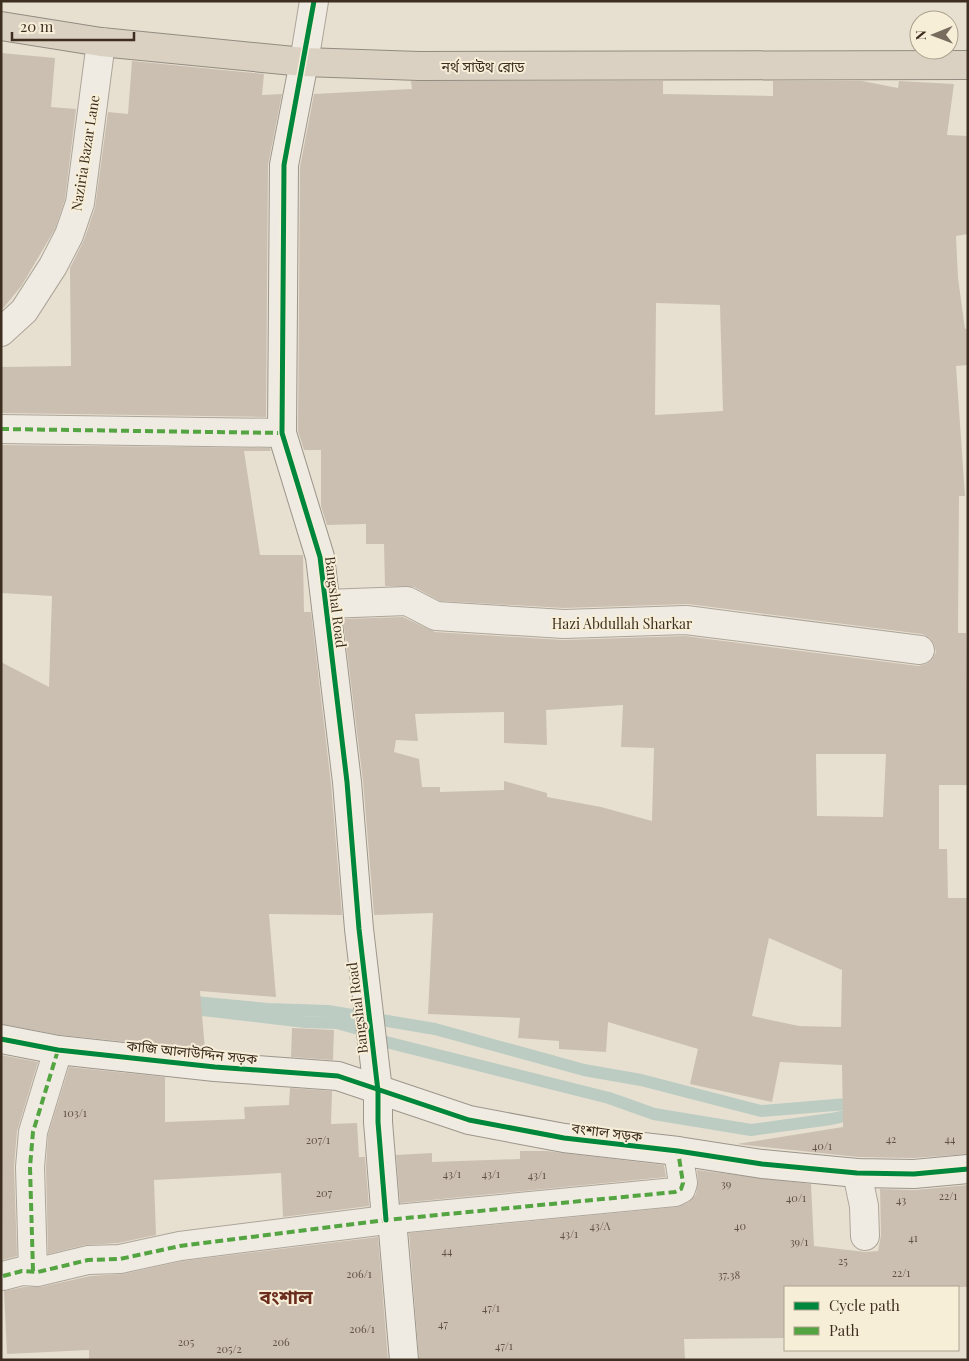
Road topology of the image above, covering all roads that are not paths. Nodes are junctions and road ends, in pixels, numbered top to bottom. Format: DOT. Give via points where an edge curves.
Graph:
graph roads {
  1 [pos="314,1"];
  2 [pos="1,26"];
  3 [pos="101,42"];
  4 [pos="304,62"];
  5 [pos="968,65"];
  6 [pos="1,332"];
  7 [pos="1,429"];
  8 [pos="282,433"];
  9 [pos="326,604"];
  10 [pos="920,650"];
  11 [pos="1,1039"];
  12 [pos="58,1050"];
  13 [pos="378,1090"];
  14 [pos="678,1151"];
  15 [pos="968,1169"];
  16 [pos="858,1173"];
  17 [pos="389,1219"];
  18 [pos="865,1236"];
  19 [pos="33,1272"];
  20 [pos="3,1276"];
  21 [pos="404,1360"];
  1 -- 4 [label="street, Bangshal Road"];
  2 -- 3 [label="highway, নর্থ সাউথ রোড"];
  3 -- 4 [label="highway, নর্থ সাউথ রোড"];
  3 -- 6 [label="street, Naziria Bazar Lane" via="80,203 69,235 24,311"];
  4 -- 5 [label="highway, নর্থ সাউথ রোড" via="419,66"];
  4 -- 8 [label="street, Bangshal Road" via="284,165"];
  7 -- 8 [label="street"];
  8 -- 9 [label="street, Bangshal Road" via="320,557"];
  9 -- 10 [label="street, Hazi Abdullah Sharkar" via="407,601 436,616 564,624 686,620"];
  9 -- 13 [label="street, Bangshal Road"];
  11 -- 12 [label="street, কাজি আলাউদ্দিন সড়ক"];
  12 -- 13 [label="street, কাজি আলাউদ্দিন সড়ক" via="338,1076"];
  12 -- 19 [label="street" via="33,1132 30,1166"];
  13 -- 14 [label="street, বংশাল সড়ক" via="468,1120 526,1132"];
  13 -- 17 [label="street" via="378,1122"];
  14 -- 16 [label="street, বংশাল সড়ক" via="762,1164"];
  14 -- 17 [label="street" via="683,1183 675,1192"];
  15 -- 16 [label="street, বংশাল সড়ক" via="914,1174"];
  16 -- 18 [label="street"];
  17 -- 19 [label="street" via="180,1246"];
  17 -- 21 [label="street"];
  19 -- 20 [label="street"];
}
